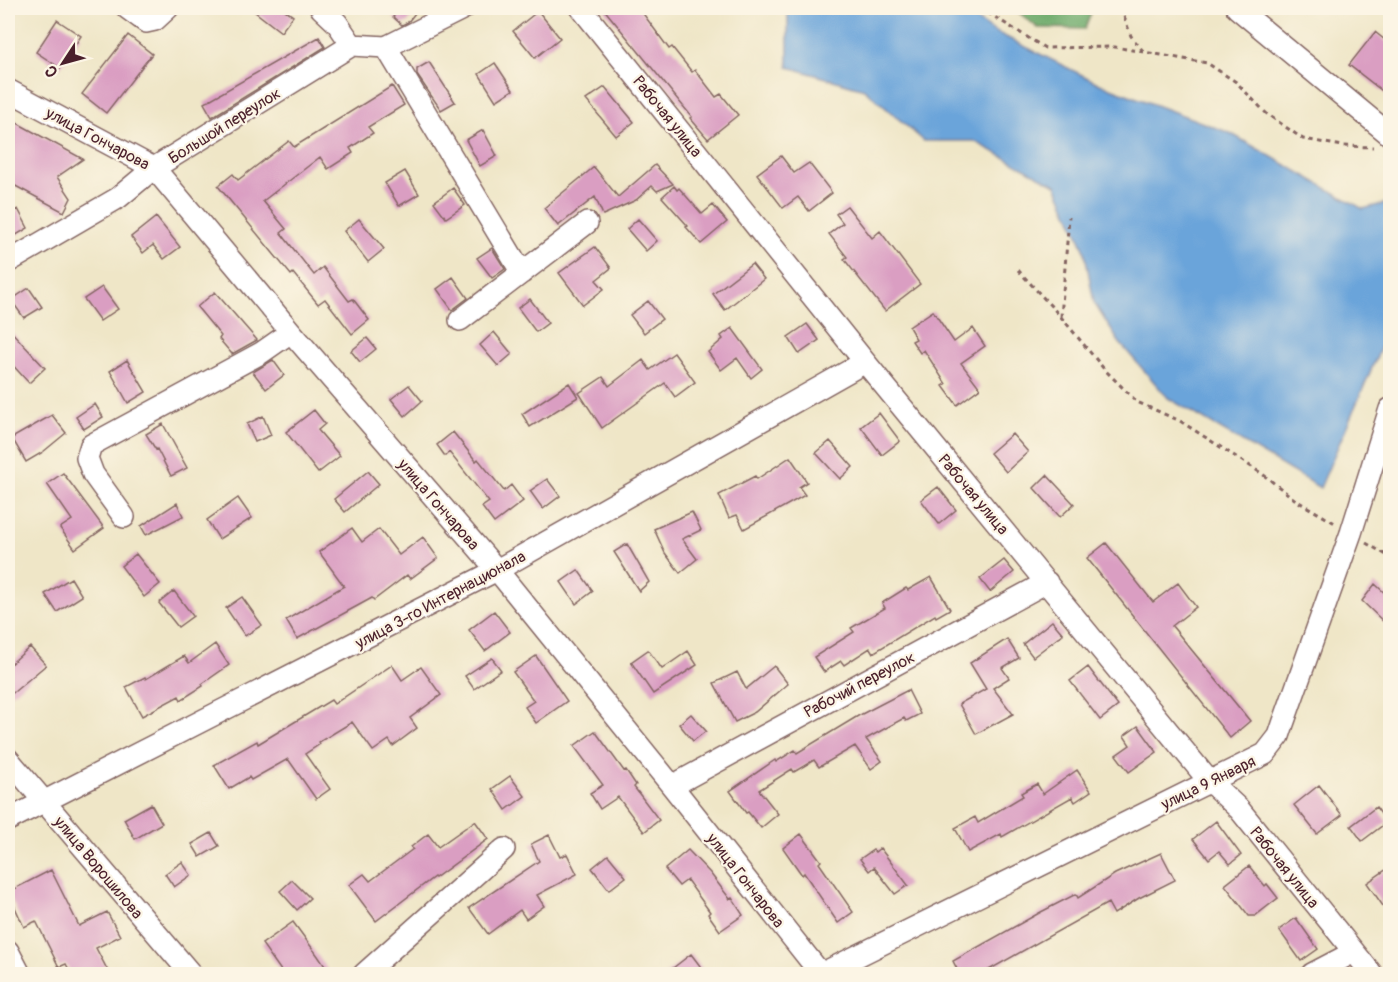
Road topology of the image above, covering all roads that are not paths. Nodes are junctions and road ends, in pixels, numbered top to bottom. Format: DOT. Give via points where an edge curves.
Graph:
graph roads {
  1 [pos="127,8"];
  2 [pos="168,8"];
  3 [pos="321,8"];
  4 [pos="464,8"];
  5 [pos="581,8"];
  6 [pos="1237,8"];
  7 [pos="352,45"];
  8 [pos="386,47"];
  9 [pos="8,90"];
  10 [pos="1387,141"];
  11 [pos="154,168"];
  12 [pos="587,223"];
  13 [pos="8,262"];
  14 [pos="522,273"];
  15 [pos="460,320"];
  16 [pos="291,332"];
  17 [pos="865,362"];
  18 [pos="1390,409"];
  19 [pos="124,517"];
  20 [pos="497,570"];
  21 [pos="1047,582"];
  22 [pos="8,759"];
  23 [pos="1209,781"];
  24 [pos="672,786"];
  25 [pos="44,802"];
  26 [pos="8,820"];
  27 [pos="504,849"];
  28 [pos="8,951"];
  29 [pos="1353,952"];
  30 [pos="20,975"];
  31 [pos="190,975"];
  32 [pos="364,975"];
  33 [pos="821,975"];
  34 [pos="1312,975"];
  35 [pos="1372,975"];
  1 -- 2 [label="street" via="146,22 155,20"];
  3 -- 7 [label="street"];
  4 -- 8 [label="street"];
  5 -- 17 [label="street, Рабочая улица"];
  6 -- 10 [label="street"];
  7 -- 8 [label="street"];
  7 -- 11 [label="street, Большой переулок"];
  8 -- 14 [label="street"];
  9 -- 11 [label="street, улица Гончарова"];
  11 -- 13 [label="street, Большой переулок" via="118,198"];
  11 -- 16 [label="street, улица Гончарова"];
  12 -- 14 [label="street"];
  14 -- 15 [label="street"];
  16 -- 19 [label="street" via="261,353 91,445 87,458 93,474"];
  16 -- 20 [label="street, улица Гончарова"];
  17 -- 20 [label="street, улица 3-го Интернационала"];
  17 -- 21 [label="street, Рабочая улица"];
  18 -- 23 [label="street, улица 9 Января" via="1279,736 1264,754"];
  20 -- 24 [label="street, улица Гончарова"];
  20 -- 25 [label="street, улица 3-го Интернационала"];
  21 -- 23 [label="street, Рабочая улица"];
  21 -- 24 [label="street, Рабочий переулок"];
  22 -- 25 [label="street, улица Ворошилова"];
  23 -- 29 [label="street, Рабочая улица" via="1239,809"];
  23 -- 33 [label="street, улица 9 Января"];
  24 -- 33 [label="street, улица Гончарова"];
  25 -- 26 [label="street, улица 3-го Интернационала"];
  25 -- 31 [label="street, улица Ворошилова"];
  27 -- 32 [label="street"];
  28 -- 30 [label="street"];
  29 -- 34 [label="street"];
  29 -- 35 [label="street, Рабочая улица"];
}
